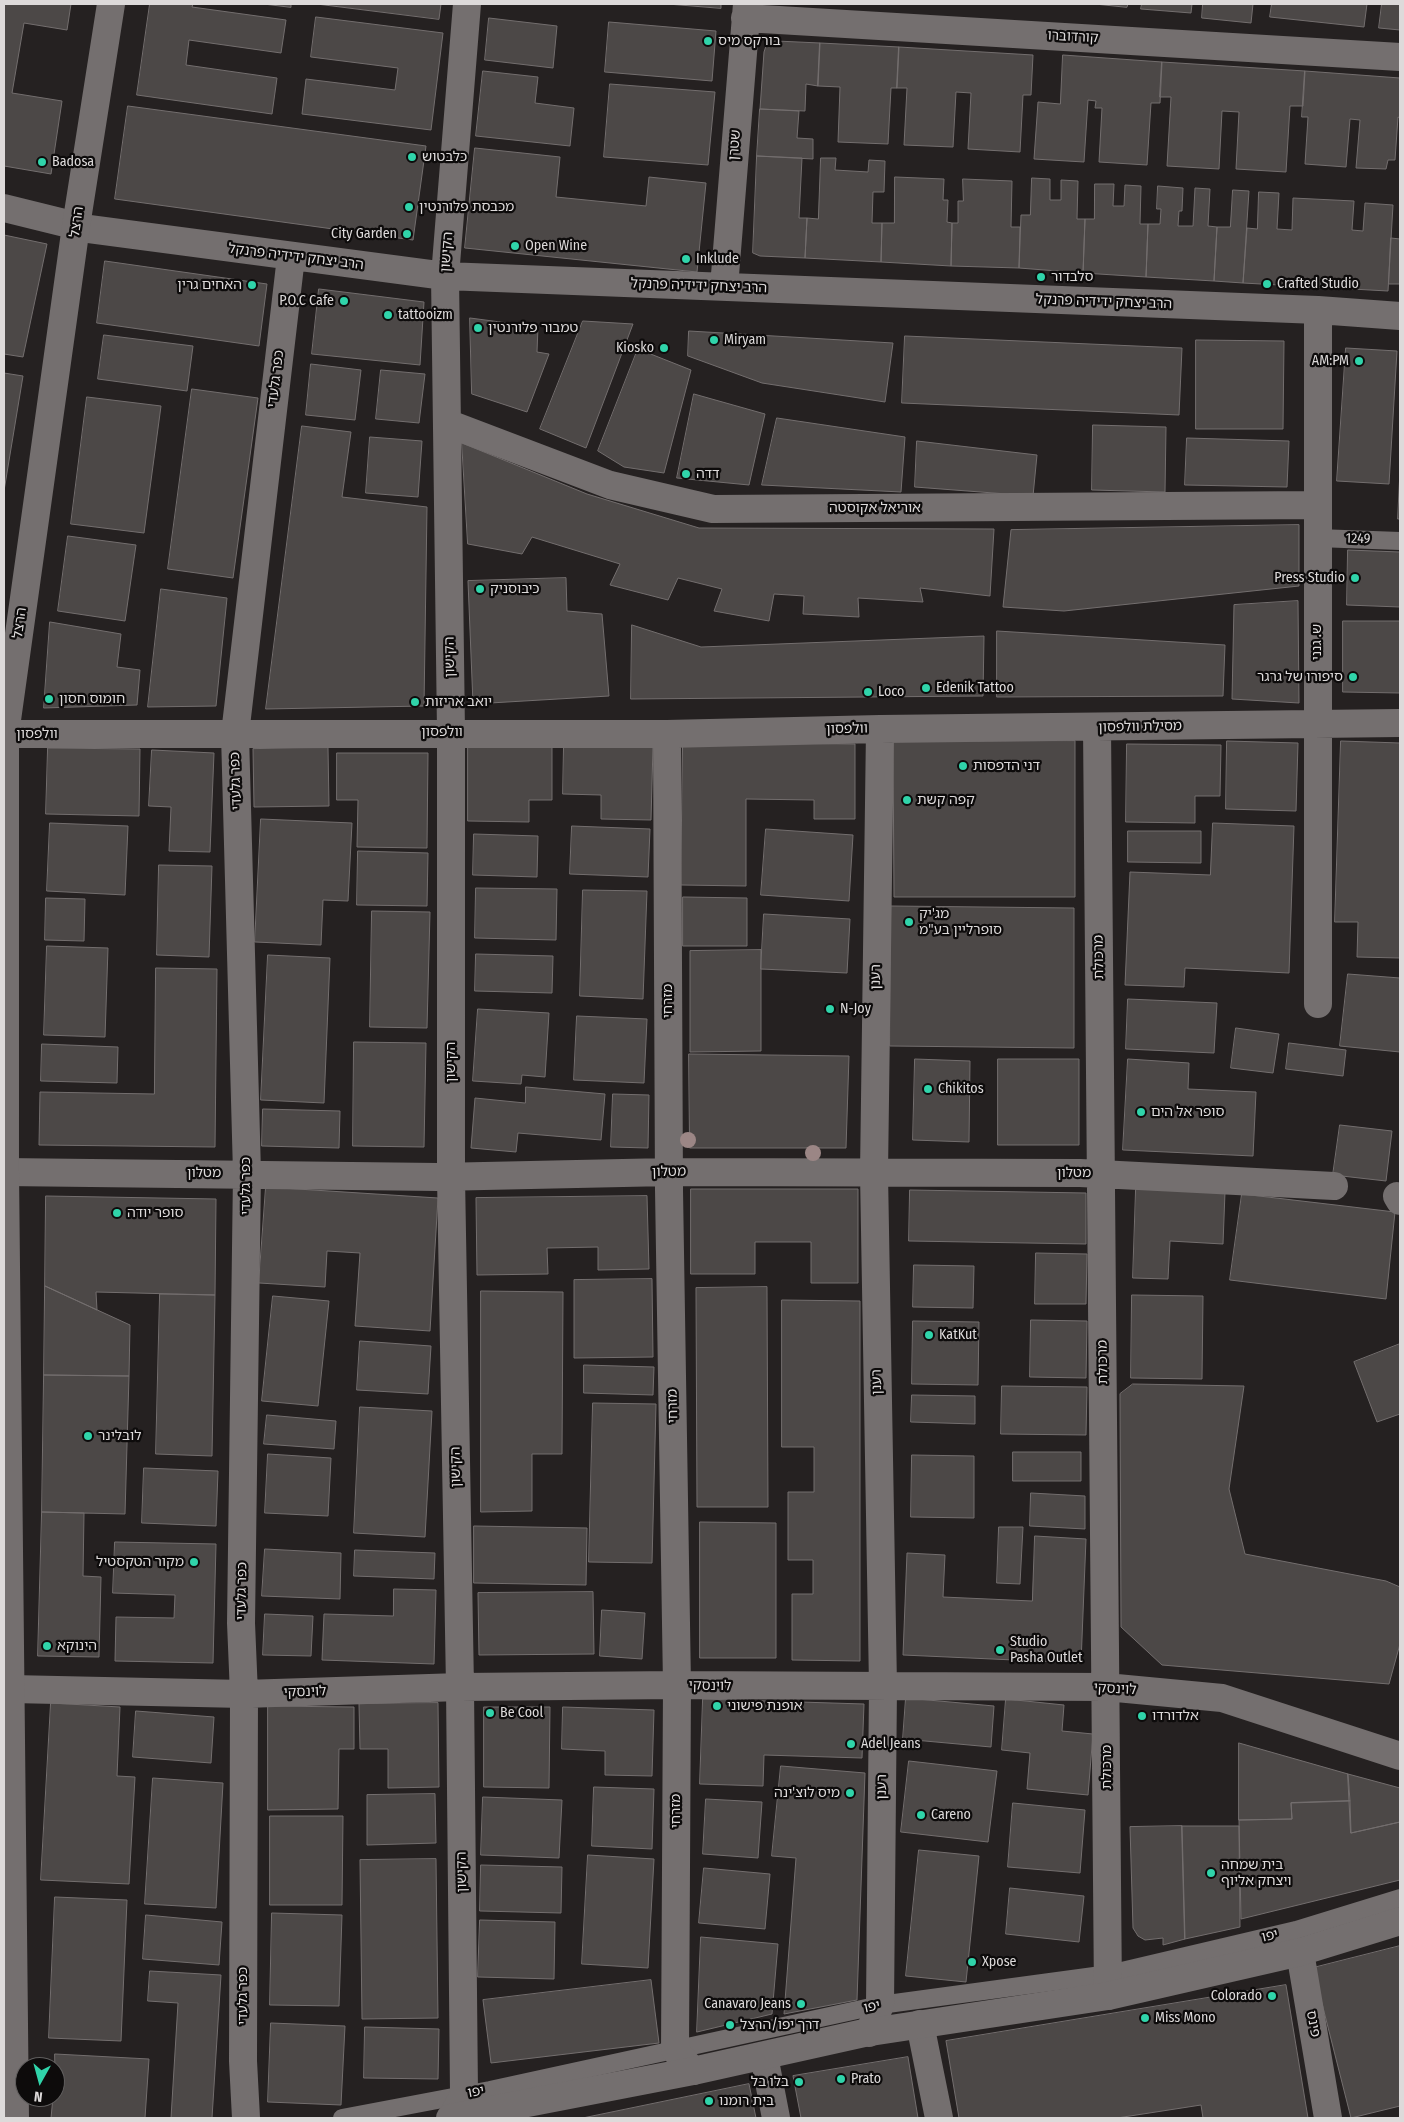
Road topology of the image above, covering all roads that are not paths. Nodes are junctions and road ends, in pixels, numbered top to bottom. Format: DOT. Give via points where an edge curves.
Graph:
graph roads {
  1 [pos="111,4"];
  2 [pos="467,4"];
  3 [pos="746,11"];
  4 [pos="1400,57"];
  5 [pos="4,208"];
  6 [pos="76,226"];
  7 [pos="291,257"];
  8 [pos="445,276"];
  9 [pos="724,287"];
  10 [pos="1318,310"];
  11 [pos="1400,316"];
  12 [pos="447,423"];
  13 [pos="1316,506"];
  14 [pos="1317,538"];
  15 [pos="1400,541"];
  16 [pos="1400,723"];
  17 [pos="1317,725"];
  18 [pos="1096,727"];
  19 [pos="880,728"];
  20 [pos="451,732"];
  21 [pos="4,734"];
  22 [pos="235,734"];
  23 [pos="667,734"];
  24 [pos="1318,1004"];
  25 [pos="4,1172"];
  26 [pos="669,1172"];
  27 [pos="247,1173"];
  28 [pos="874,1173"];
  29 [pos="1102,1174"];
  30 [pos="451,1176"];
  31 [pos="1334,1186"];
  32 [pos="677,1685"];
  33 [pos="883,1686"];
  34 [pos="460,1687"];
  35 [pos="1106,1687"];
  36 [pos="11,1689"];
  37 [pos="244,1694"];
  38 [pos="1400,1756"];
  39 [pos="1400,1898"];
  40 [pos="1400,1920"];
  41 [pos="1298,1941"];
  42 [pos="1108,1985"];
  43 [pos="880,2005"];
  44 [pos="920,2024"];
  45 [pos="869,2033"];
  46 [pos="675,2050"];
  47 [pos="764,2056"];
  48 [pos="693,2071"];
  49 [pos="464,2094"];
  50 [pos="539,2100"];
  51 [pos="15,2118"];
  52 [pos="246,2118"];
  53 [pos="342,2118"];
  54 [pos="451,2118"];
  55 [pos="776,2118"];
  56 [pos="939,2118"];
  57 [pos="1328,2118"];
  1 -- 6 [label="street, הרצל"];
  2 -- 8 [label="street, הקישון"];
  3 -- 4 [label="street, קורדוברו"];
  3 -- 9 [label="street, שטרן"];
  5 -- 6 [label="street, הרב יצחק ידידיה פרנקל"];
  6 -- 7 [label="street, הרב יצחק ידידיה פרנקל"];
  6 -- 21 [label="street, הרצל"];
  7 -- 8 [label="street, הרב יצחק ידידיה פרנקל"];
  7 -- 22 [label="street, כפר גלעדי"];
  8 -- 9 [label="street, הרב יצחק ידידיה פרנקל"];
  8 -- 12 [label="street, הקישון"];
  9 -- 10 [label="street, הרב יצחק ידידיה פרנקל"];
  10 -- 11 [label="street, הרב יצחק ידידיה פרנקל"];
  10 -- 13 [label="street, ש. גנני"];
  12 -- 13 [label="street, אוריאל אקוסטה" via="610,485 713,509"];
  12 -- 20 [label="street, הקישון"];
  13 -- 14 [label="street, ש. גנני"];
  14 -- 15 [label="lane, 1249"];
  14 -- 17 [label="street, ש. גנני"];
  16 -- 17 [label="street, מסילת וולפסון"];
  17 -- 18 [label="street, מסילת וולפסון"];
  17 -- 24 [label="street, ש. גנני"];
  18 -- 19 [label="street, מסילת וולפסון"];
  18 -- 29 [label="street, מרכולת"];
  19 -- 23 [label="street, וולפסון"];
  19 -- 28 [label="street, רענן"];
  20 -- 22 [label="street, וולפסון"];
  20 -- 23 [label="street, וולפסון"];
  20 -- 30 [label="street, הקישון"];
  21 -- 22 [label="street, וולפסון"];
  21 -- 25 [label="street, הרצל"];
  22 -- 27 [label="street, כפר גלעדי"];
  23 -- 26 [label="street, מזרחי"];
  25 -- 27 [label="street, מטלון"];
  25 -- 36 [label="street, הרצל"];
  26 -- 28 [label="street, מטלון"];
  26 -- 30 [label="street, מטלון"];
  26 -- 32 [label="street, מזרחי"];
  27 -- 30 [label="street, מטלון"];
  27 -- 37 [label="street, כפר גלעדי" via="241,1623"];
  28 -- 29 [label="street, מטלון"];
  28 -- 33 [label="street, רענן"];
  29 -- 31 [label="street, מטלון"];
  29 -- 35 [label="street, מרכולת"];
  30 -- 34 [label="street, הקישון"];
  32 -- 33 [label="street, לוינסקי"];
  32 -- 34 [label="street, לוינסקי"];
  32 -- 46 [label="street, מזרחי"];
  33 -- 35 [label="street, לוינסקי"];
  33 -- 43 [label="street, רענן"];
  34 -- 37 [label="street, לוינסקי"];
  34 -- 49 [label="street, הקישון"];
  35 -- 38 [label="street, לוינסקי" via="1222,1698"];
  35 -- 42 [label="street, מרכולת"];
  36 -- 37 [label="street, לוינסקי"];
  36 -- 51 [label="street, הרצל"];
  37 -- 52 [label="street, כפר גלעדי" via="243,2061"];
  39 -- 41 [label="lane, יפו"];
  40 -- 41 [label="street, יפו"];
  41 -- 42 [label="street, יפו"];
  41 -- 57 [label="street, פינס"];
  42 -- 43 [label="lane, יפו"];
  42 -- 44 [label="street, יפו"];
  43 -- 45 [label="street, רענן"];
  43 -- 46 [label="lane, יפו"];
  44 -- 45 [label="street, יפו"];
  44 -- 56 [label="street"];
  45 -- 47 [label="street, יפו"];
  46 -- 48 [label="street"];
  46 -- 50 [label="lane, יפו"];
  47 -- 48 [label="street, יפו"];
  47 -- 55 [label="street"];
  48 -- 50 [label="street, יפו"];
  49 -- 50 [label="lane, יפו"];
  49 -- 53 [label="lane, יפו"];
  49 -- 54 [label="street, הקישון"];
  50 -- 54 [label="street, יפו"];
}
